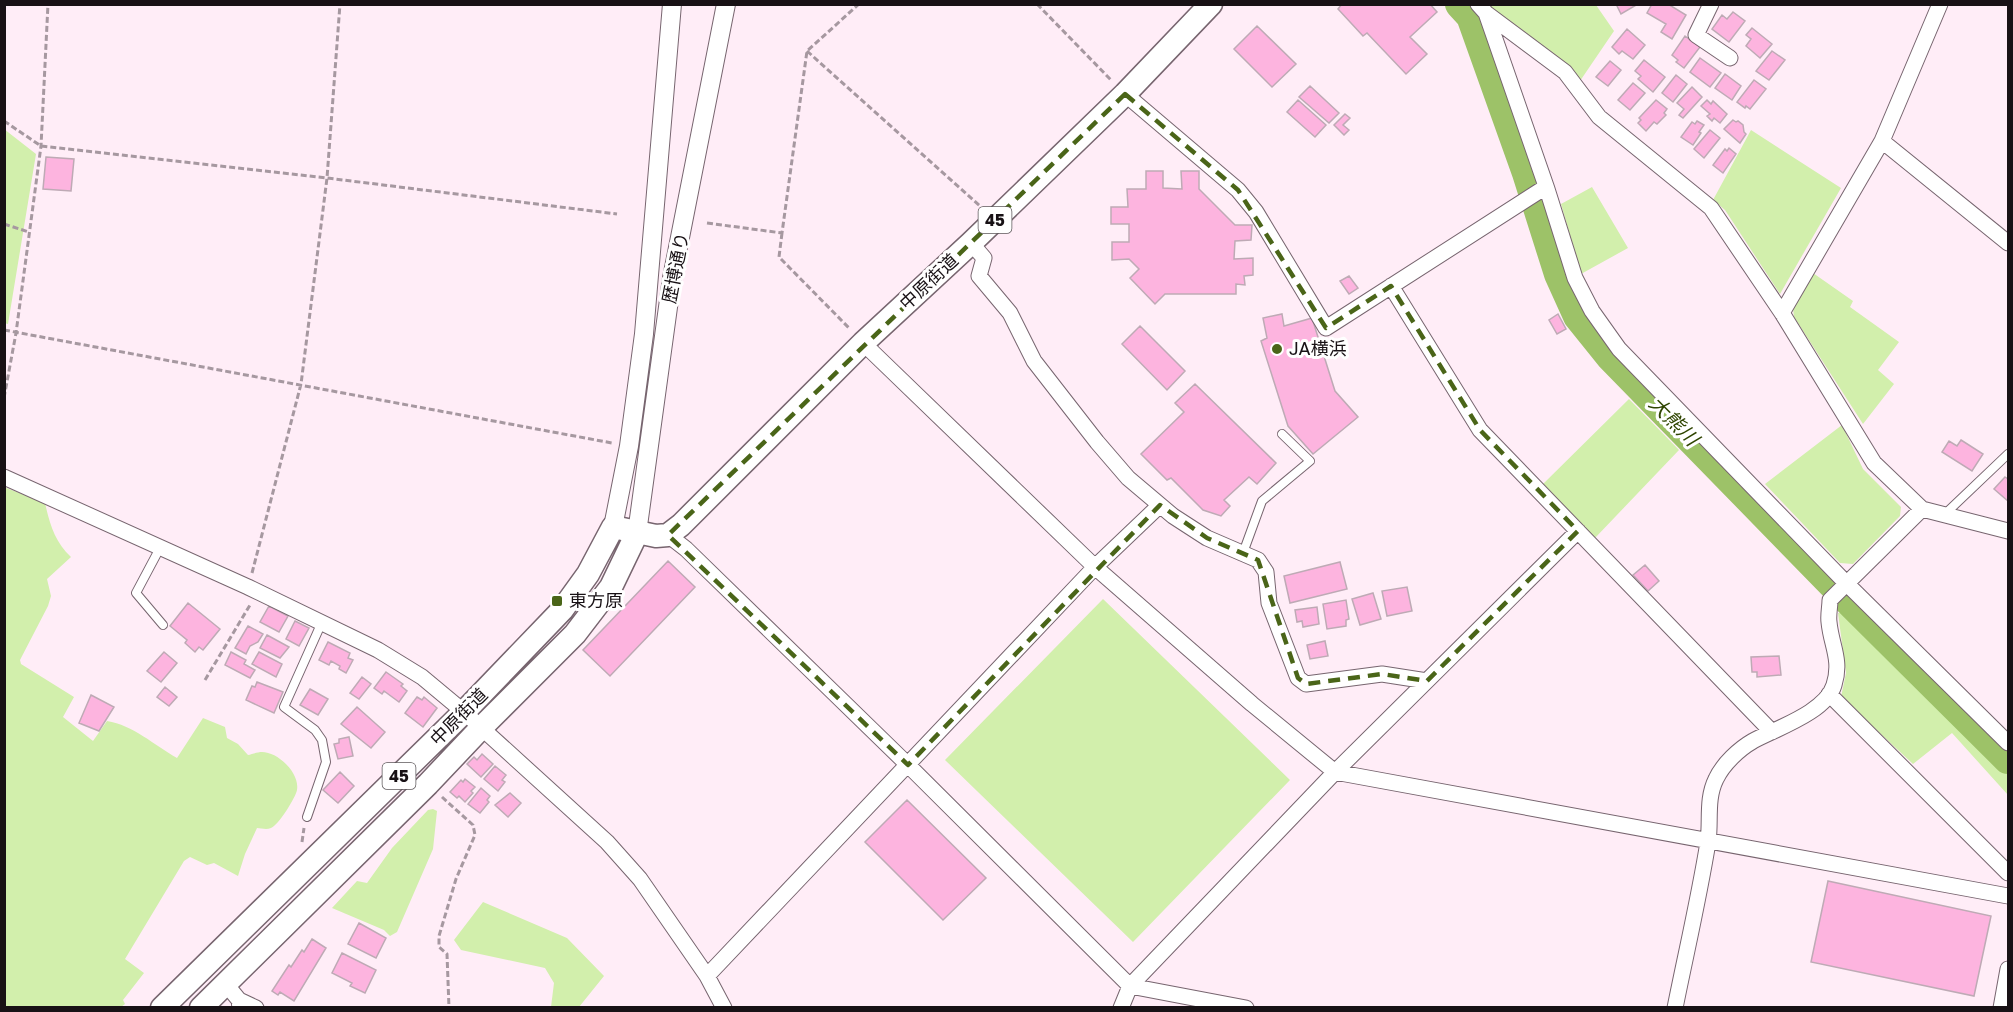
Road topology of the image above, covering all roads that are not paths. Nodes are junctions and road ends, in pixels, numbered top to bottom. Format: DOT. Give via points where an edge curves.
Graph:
graph roads {
  1 [pos="672,4"];
  2 [pos="726,4"];
  3 [pos="1211,4"];
  4 [pos="1711,4"];
  5 [pos="1940,4"];
  6 [pos="1482,9"];
  7 [pos="1730,58"];
  8 [pos="1125,94"];
  9 [pos="1882,141"];
  10 [pos="1539,193"];
  11 [pos="971,243"];
  12 [pos="2008,243"];
  13 [pos="1391,286"];
  14 [pos="1782,313"];
  15 [pos="863,343"];
  16 [pos="1282,434"];
  17 [pos="2008,454"];
  18 [pos="4,477"];
  19 [pos="1160,505"];
  20 [pos="1922,508"];
  21 [pos="1945,514"];
  22 [pos="613,527"];
  23 [pos="1578,531"];
  24 [pos="2008,531"];
  25 [pos="637,533"];
  26 [pos="668,535"];
  27 [pos="160,546"];
  28 [pos="1243,553"];
  29 [pos="1095,567"];
  30 [pos="1846,583"];
  31 [pos="322,622"];
  32 [pos="163,625"];
  33 [pos="1427,681"];
  34 [pos="1829,694"];
  35 [pos="464,712"];
  36 [pos="481,728"];
  37 [pos="1772,732"];
  38 [pos="2008,743"];
  39 [pos="908,765"];
  40 [pos="1335,772"];
  41 [pos="307,817"];
  42 [pos="1708,840"];
  43 [pos="2008,873"];
  44 [pos="2008,896"];
  45 [pos="2008,969"];
  46 [pos="707,976"];
  47 [pos="1130,986"];
  48 [pos="235,997"];
  49 [pos="162,1008"];
  50 [pos="201,1008"];
  51 [pos="256,1008"];
  52 [pos="724,1008"];
  53 [pos="1121,1008"];
  54 [pos="1246,1008"];
  55 [pos="1675,1008"];
  56 [pos="2001,1008"];
  1 -- 22 [label="street, 歴博通り" via="645,322 629,446"];
  2 -- 25 [label="street, 歴博通り" via="672,278"];
  3 -- 8 [label="main road, 中原街道 / 45"];
  4 -- 7 [label="street" via="1696,34"];
  5 -- 9 [label="street"];
  6 -- 10 [label="street"];
  6 -- 14 [label="street" via="1565,72 1599,117 1711,208"];
  8 -- 11 [label="main road, 中原街道 / 45"];
  8 -- 13 [label="street" via="1238,190 1256,212 1326,327"];
  9 -- 12 [label="street"];
  9 -- 14 [label="street"];
  10 -- 13 [label="street"];
  10 -- 30 [label="street" via="1575,278 1619,349"];
  11 -- 15 [label="main road, 中原街道 / 45"];
  11 -- 19 [label="street" via="984,258 979,276 1010,313 1034,361 1128,478"];
  13 -- 23 [label="street" via="1480,430"];
  14 -- 20 [label="street" via="1874,463"];
  15 -- 26 [label="main road, 中原街道 / 45"];
  15 -- 29 [label="street"];
  16 -- 28 [label="lane" via="1310,460 1263,501"];
  17 -- 21 [label="lane"];
  18 -- 27 [label="street"];
  19 -- 28 [label="street" via="1206,538"];
  19 -- 29 [label="street"];
  20 -- 21 [label="street"];
  20 -- 30 [label="street"];
  21 -- 24 [label="street"];
  22 -- 25 [label="main road"];
  22 -- 35 [label="main road, 中原街道 / 45" via="588,574 562,610"];
  23 -- 33 [label="street"];
  23 -- 37 [label="street"];
  25 -- 26 [label="main road"];
  25 -- 36 [label="main road, 中原街道 / 45" via="611,587 575,634"];
  26 -- 39 [label="street"];
  27 -- 31 [label="street"];
  27 -- 32 [label="lane" via="136,593"];
  28 -- 33 [label="street" via="1258,560 1266,573 1269,603 1298,678 1306,684 1382,674"];
  29 -- 39 [label="street"];
  29 -- 40 [label="street"];
  30 -- 34 [label="street" via="1830,600 1829,623 1838,657"];
  30 -- 38 [label="street"];
  31 -- 35 [label="street" via="422,677"];
  31 -- 41 [label="lane" via="284,707 322,740 326,762"];
  33 -- 40 [label="street"];
  34 -- 37 [label="street" via="1821,705"];
  34 -- 43 [label="street"];
  35 -- 36 [label="street"];
  35 -- 49 [label="main road, 中原街道 / 45"];
  36 -- 46 [label="street" via="607,842 640,879"];
  36 -- 48 [label="main road, 中原街道 / 45"];
  37 -- 42 [label="street" via="1752,741 1728,761 1716,780 1710,801"];
  39 -- 46 [label="street"];
  39 -- 47 [label="street"];
  40 -- 42 [label="street"];
  40 -- 47 [label="street"];
  42 -- 44 [label="street"];
  42 -- 55 [label="street"];
  45 -- 56 [label="street"];
  46 -- 52 [label="street"];
  47 -- 53 [label="street"];
  47 -- 54 [label="street"];
  48 -- 50 [label="main road, 中原街道 / 45"];
  48 -- 51 [label="street"];
}
